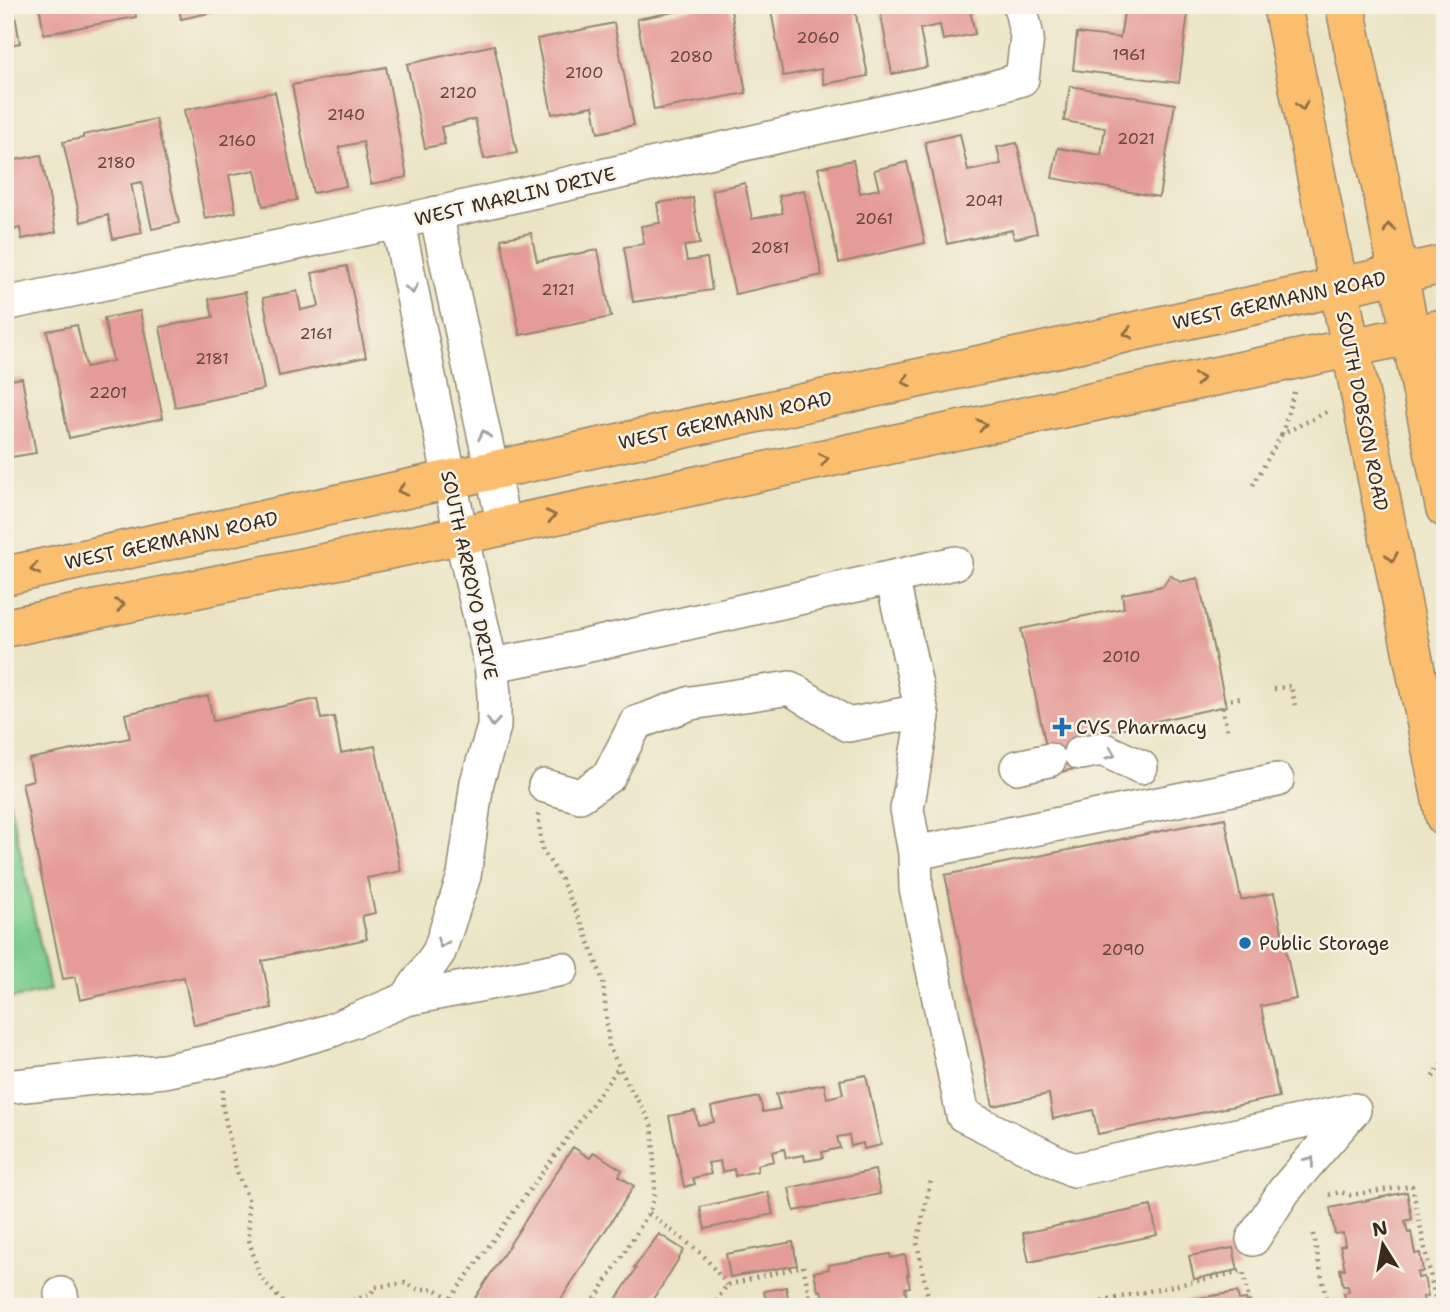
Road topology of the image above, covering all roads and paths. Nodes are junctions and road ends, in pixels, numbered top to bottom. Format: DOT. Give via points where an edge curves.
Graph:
graph roads {
  1 [pos="1020,5"];
  2 [pos="1282,5"];
  3 [pos="1345,5"];
  4 [pos="436,213"];
  5 [pos="398,222"];
  6 [pos="1445,264"];
  7 [pos="1398,274"];
  8 [pos="1339,287"];
  9 [pos="5,304"];
  10 [pos="1427,331"];
  11 [pos="1350,346"];
  12 [pos="1295,387"];
  13 [pos="1329,411"];
  14 [pos="1282,435"];
  15 [pos="492,470"];
  16 [pos="450,480"];
  17 [pos="1253,485"];
  18 [pos="1445,509"];
  19 [pos="504,526"];
  20 [pos="461,536"];
  21 [pos="955,562"];
  22 [pos="5,576"];
  23 [pos="892,577"];
  24 [pos="5,628"];
  25 [pos="491,665"];
  26 [pos="1274,689"];
  27 [pos="1244,697"];
  28 [pos="1295,705"];
  29 [pos="921,710"];
  30 [pos="1227,730"];
  31 [pos="1017,767"];
  32 [pos="1141,767"];
  33 [pos="1277,780"];
  34 [pos="545,786"];
  35 [pos="1445,817"];
  36 [pos="915,853"];
  37 [pos="562,969"];
  38 [pos="406,999"];
  39 [pos="1445,1059"];
  40 [pos="218,1060"];
  41 [pos="620,1067"];
  42 [pos="1433,1077"];
  43 [pos="5,1087"];
  44 [pos="653,1134"];
  45 [pos="931,1180"];
  46 [pos="1329,1195"];
  47 [pos="649,1213"];
  48 [pos="1261,1227"];
  49 [pos="1314,1234"];
  50 [pos="727,1285"];
  51 [pos="451,1298"];
  52 [pos="287,1307"];
  53 [pos="333,1307"];
  54 [pos="464,1307"];
  55 [pos="590,1307"];
  56 [pos="712,1307"];
  57 [pos="812,1307"];
  58 [pos="930,1307"];
  59 [pos="1074,1307"];
  60 [pos="1250,1307"];
  61 [pos="1328,1307"];
  62 [pos="1437,1307"];
  1 -- 4 [label="street, WEST MARLIN DRIVE" via="1027,37 1022,79"];
  2 -- 8 [label="main road, SOUTH DOBSON ROAD, one-way"];
  7 -- 3 [label="main road, one-way"];
  4 -- 5 [label="street, WEST MARLIN DRIVE"];
  15 -- 4 [label="street, one-way"];
  5 -- 9 [label="street, WEST MARLIN DRIVE"];
  5 -- 16 [label="street, SOUTH ARROYO DRIVE, one-way"];
  6 -- 7 [label="main road, WEST GERMANN ROAD"];
  7 -- 8 [label="main road, WEST GERMANN ROAD"];
  7 -- 10 [label="main road"];
  8 -- 11 [label="main road, SOUTH DOBSON ROAD"];
  8 -- 15 [label="main road, WEST GERMANN ROAD, one-way"];
  10 -- 11 [label="main road"];
  10 -- 18 [label="main road"];
  19 -- 11 [label="main road, one-way"];
  11 -- 35 [label="main road, SOUTH DOBSON ROAD, one-way"];
  12 -- 14 [label="path"];
  13 -- 14 [label="path"];
  14 -- 17 [label="path"];
  15 -- 16 [label="main road, WEST GERMANN ROAD"];
  15 -- 19 [label="street"];
  16 -- 20 [label="street, SOUTH ARROYO DRIVE"];
  16 -- 22 [label="main road, WEST GERMANN ROAD, one-way"];
  19 -- 20 [label="main road"];
  24 -- 20 [label="main road, one-way"];
  20 -- 25 [label="street, SOUTH ARROYO DRIVE"];
  21 -- 23 [label="street"];
  23 -- 25 [label="street"];
  23 -- 29 [label="street"];
  25 -- 38 [label="street, SOUTH ARROYO DRIVE, one-way" via="494,727 477,782 464,876 439,952"];
  26 -- 28 [label="path" via="1292,685"];
  27 -- 30 [label="path" via="1223,704"];
  29 -- 34 [label="street" via="848,725 790,688 691,703 636,723 609,776 580,796"];
  29 -- 36 [label="street" via="907,808"];
  31 -- 32 [label="street, one-way" via="1102,750"];
  33 -- 36 [label="street"];
  48 -- 36 [label="street, one-way" via="1284,1191 1354,1110 1073,1170 964,1115 916,888"];
  37 -- 38 [label="street"];
  38 -- 40 [label="street" via="332,1030"];
  39 -- 42 [label="path"];
  40 -- 43 [label="street" via="164,1071"];
  40 -- 52 [label="path" via="236,1169 248,1199 249,1240 260,1278"];
  41 -- 51 [label="path"];
  44 -- 47 [label="path" via="655,1193"];
  45 -- 58 [label="path" via="917,1243"];
  46 -- 62 [label="path" via="1412,1186"];
  47 -- 50 [label="path" via="703,1255"];
  47 -- 55 [label="path"];
  49 -- 61 [label="path"];
  50 -- 56 [label="path"];
  50 -- 57 [label="path" via="803,1266"];
  51 -- 53 [label="path" via="435,1289 417,1289 405,1283 375,1287 371,1294"];
  51 -- 54 [label="path"];
  59 -- 60 [label="path" via="1243,1271"];
}
